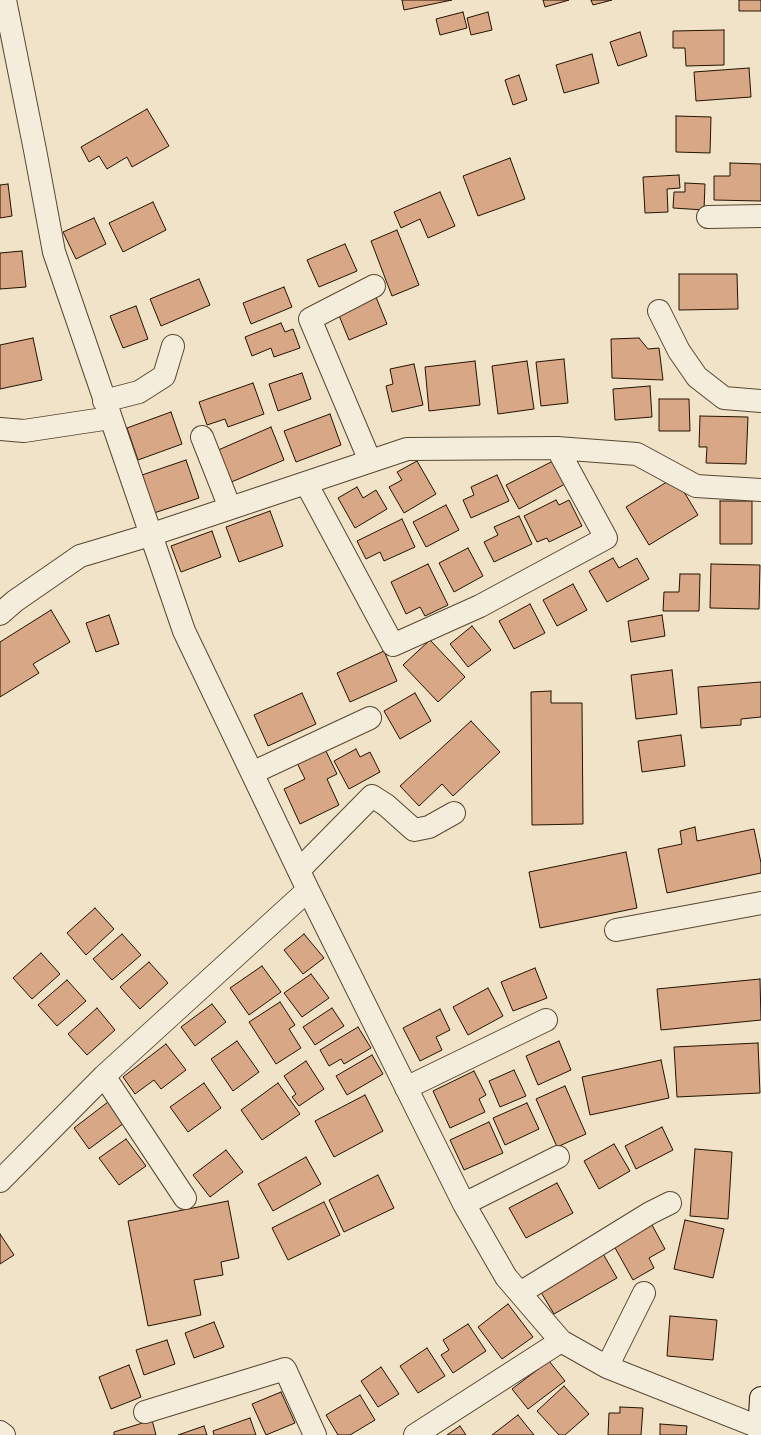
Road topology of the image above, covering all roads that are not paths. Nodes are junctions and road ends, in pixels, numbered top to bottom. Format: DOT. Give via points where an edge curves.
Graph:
graph roads {
  1 [pos="4,11"];
  2 [pos="761,216"];
  3 [pos="708,217"];
  4 [pos="374,286"];
  5 [pos="658,311"];
  6 [pos="173,346"];
  7 [pos="761,401"];
  8 [pos="107,409"];
  9 [pos="0,429"];
  10 [pos="202,437"];
  11 [pos="557,448"];
  12 [pos="370,461"];
  13 [pos="306,483"];
  14 [pos="761,490"];
  15 [pos="230,508"];
  16 [pos="150,535"];
  17 [pos="0,614"];
  18 [pos="370,718"];
  19 [pos="252,773"];
  20 [pos="454,813"];
  21 [pos="299,870"];
  22 [pos="308,890"];
  23 [pos="761,903"];
  24 [pos="616,930"];
  25 [pos="546,1020"];
  26 [pos="104,1076"];
  27 [pos="406,1088"];
  28 [pos="558,1157"];
  29 [pos="0,1181"];
  30 [pos="185,1198"];
  31 [pos="670,1203"];
  32 [pos="464,1204"];
  33 [pos="520,1293"];
  34 [pos="644,1293"];
  35 [pos="560,1340"];
  36 [pos="607,1367"];
  37 [pos="761,1398"];
  38 [pos="145,1412"];
  39 [pos="759,1431"];
  40 [pos="0,1432"];
  41 [pos="4,1435"];
  42 [pos="315,1435"];
  43 [pos="415,1435"];
  1 -- 8 [label="street" via="35,150 54,252"];
  2 -- 3 [label="street"];
  4 -- 12 [label="street" via="310,318"];
  5 -- 7 [label="street" via="679,351 697,377 724,398"];
  6 -- 8 [label="street" via="164,376"];
  8 -- 9 [label="street" via="24,430"];
  8 -- 16 [label="street"];
  10 -- 15 [label="street"];
  11 -- 12 [label="street" via="407,449"];
  11 -- 13 [label="street" via="606,538 480,606 393,645"];
  11 -- 14 [label="street" via="637,454 696,486"];
  12 -- 13 [label="street"];
  13 -- 15 [label="street"];
  15 -- 16 [label="street"];
  16 -- 17 [label="street" via="80,556"];
  16 -- 19 [label="street" via="184,631"];
  18 -- 19 [label="street"];
  19 -- 21 [label="street"];
  20 -- 21 [label="street" via="429,827 414,830 372,796"];
  21 -- 22 [label="street"];
  22 -- 26 [label="street"];
  22 -- 27 [label="street"];
  23 -- 24 [label="street"];
  25 -- 27 [label="street"];
  26 -- 29 [label="street"];
  26 -- 30 [label="street"];
  27 -- 32 [label="street"];
  28 -- 32 [label="street"];
  31 -- 33 [label="street"];
  32 -- 33 [label="street" via="506,1277"];
  33 -- 35 [label="street"];
  34 -- 36 [label="street"];
  35 -- 36 [label="street"];
  35 -- 43 [label="street"];
  36 -- 39 [label="street"];
  37 -- 39 [label="street"];
  38 -- 42 [label="street" via="285,1369"];
  40 -- 41 [label="street"];
}
